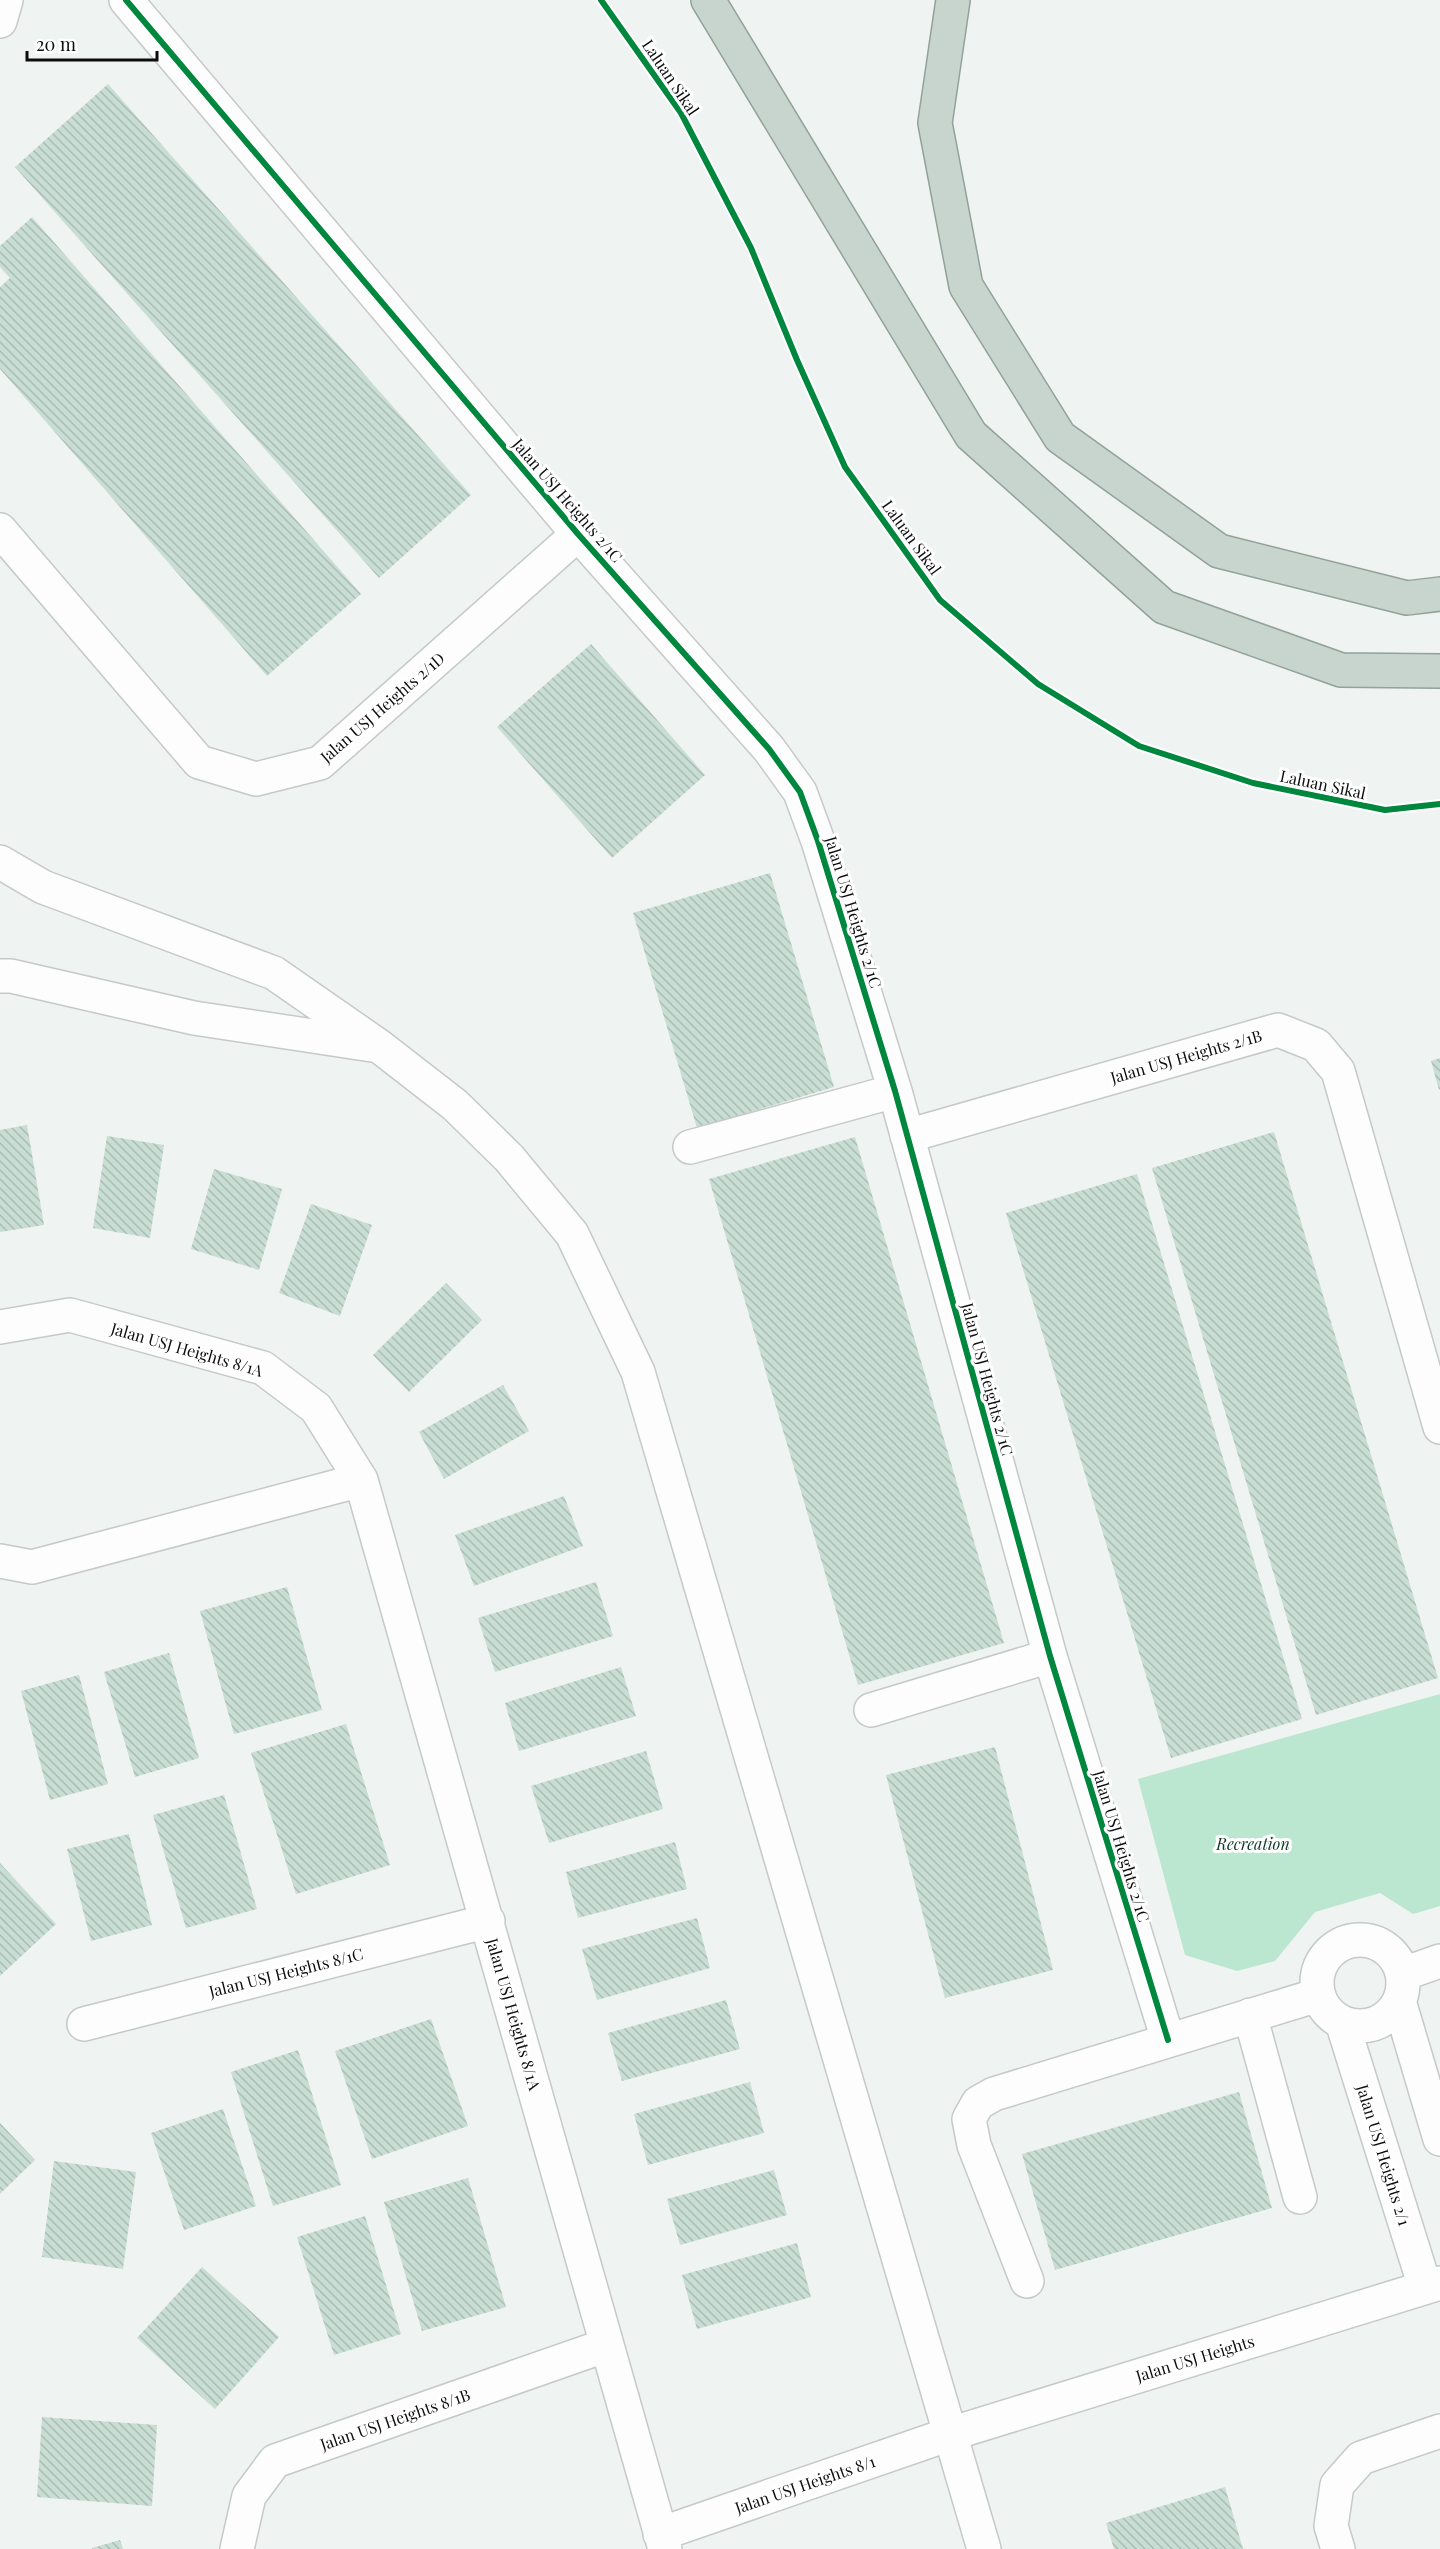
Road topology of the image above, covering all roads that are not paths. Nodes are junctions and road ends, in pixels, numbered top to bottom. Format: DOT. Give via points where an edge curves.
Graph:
graph roads {
  1 [pos="6,0"];
  2 [pos="126,0"];
  3 [pos="708,0"];
  4 [pos="953,0"];
  5 [pos="0,21"];
  6 [pos="0,530"];
  7 [pos="578,534"];
  8 [pos="1440,594"];
  9 [pos="1440,671"];
  10 [pos="0,862"];
  11 [pos="0,976"];
  12 [pos="379,1046"];
  13 [pos="895,1091"];
  14 [pos="907,1136"];
  15 [pos="690,1147"];
  16 [pos="0,1327"];
  17 [pos="1440,1427"];
  18 [pos="362,1480"];
  19 [pos="0,1561"];
  20 [pos="1050,1656"];
  21 [pos="871,1710"];
  22 [pos="488,1921"];
  23 [pos="1440,1961"];
  24 [pos="1401,1987"];
  25 [pos="1318,1995"];
  26 [pos="1250,2015"];
  27 [pos="1342,2022"];
  28 [pos="84,2024"];
  29 [pos="1168,2040"];
  30 [pos="1440,2139"];
  31 [pos="1300,2197"];
  32 [pos="1027,2281"];
  33 [pos="1433,2285"];
  34 [pos="607,2345"];
  35 [pos="1440,2431"];
  36 [pos="950,2434"];
  37 [pos="663,2541"];
  38 [pos="237,2549"];
  39 [pos="984,2549"];
  40 [pos="1338,2549"];
  1 -- 5 [label="street"];
  2 -- 7 [label="street, Jalan USJ Heights 2/1C"];
  3 -- 9 [label="highway" via="971,435 1164,608 1341,670"];
  4 -- 8 [label="highway" via="935,123 966,286 1060,437 1219,551 1407,598"];
  6 -- 7 [label="street, Jalan USJ Heights 2/1D" via="199,762 256,779 320,763"];
  7 -- 13 [label="street, Jalan USJ Heights 2/1C" via="769,749 800,792"];
  10 -- 12 [label="street" via="43,887 274,973"];
  11 -- 12 [label="street" via="194,1018"];
  12 -- 36 [label="street" via="455,1105 509,1158 572,1234 638,1372"];
  13 -- 14 [label="street, Jalan USJ Heights 2/1C"];
  13 -- 15 [label="street"];
  14 -- 17 [label="street, Jalan USJ Heights 2/1B" via="1278,1030 1316,1045 1338,1071"];
  14 -- 20 [label="street, Jalan USJ Heights 2/1C"];
  16 -- 18 [label="street, Jalan USJ Heights 8/1A" via="70,1315 263,1368 316,1408"];
  18 -- 19 [label="street" via="32,1567"];
  18 -- 22 [label="street, Jalan USJ Heights 8/1A"];
  20 -- 21 [label="street"];
  20 -- 29 [label="street, Jalan USJ Heights 2/1C"];
  22 -- 28 [label="street, Jalan USJ Heights 8/1C"];
  22 -- 34 [label="street, Jalan USJ Heights 8/1A"];
  23 -- 24 [label="street"];
  24 -- 25 [label="street" via="1394,1955 1378,1943 1359,1939 1340,1944 1325,1956 1317,1974"];
  24 -- 27 [label="street" via="1390,2015 1376,2024"];
  24 -- 30 [label="street"];
  25 -- 26 [label="street"];
  25 -- 27 [label="street" via="1326,2011"];
  26 -- 29 [label="street"];
  26 -- 31 [label="street"];
  27 -- 33 [label="street, Jalan USJ Heights 2/1"];
  29 -- 32 [label="street" via="994,2094 978,2103 969,2119 974,2145"];
  33 -- 36 [label="street, Jalan USJ Heights"];
  34 -- 37 [label="street, Jalan USJ Heights 8/1A"];
  34 -- 38 [label="street, Jalan USJ Heights 8/1B" via="275,2461 249,2496"];
  35 -- 40 [label="street" via="1361,2458 1337,2485 1331,2526"];
  36 -- 37 [label="street, Jalan USJ Heights 8/1"];
  36 -- 39 [label="street"];
}
